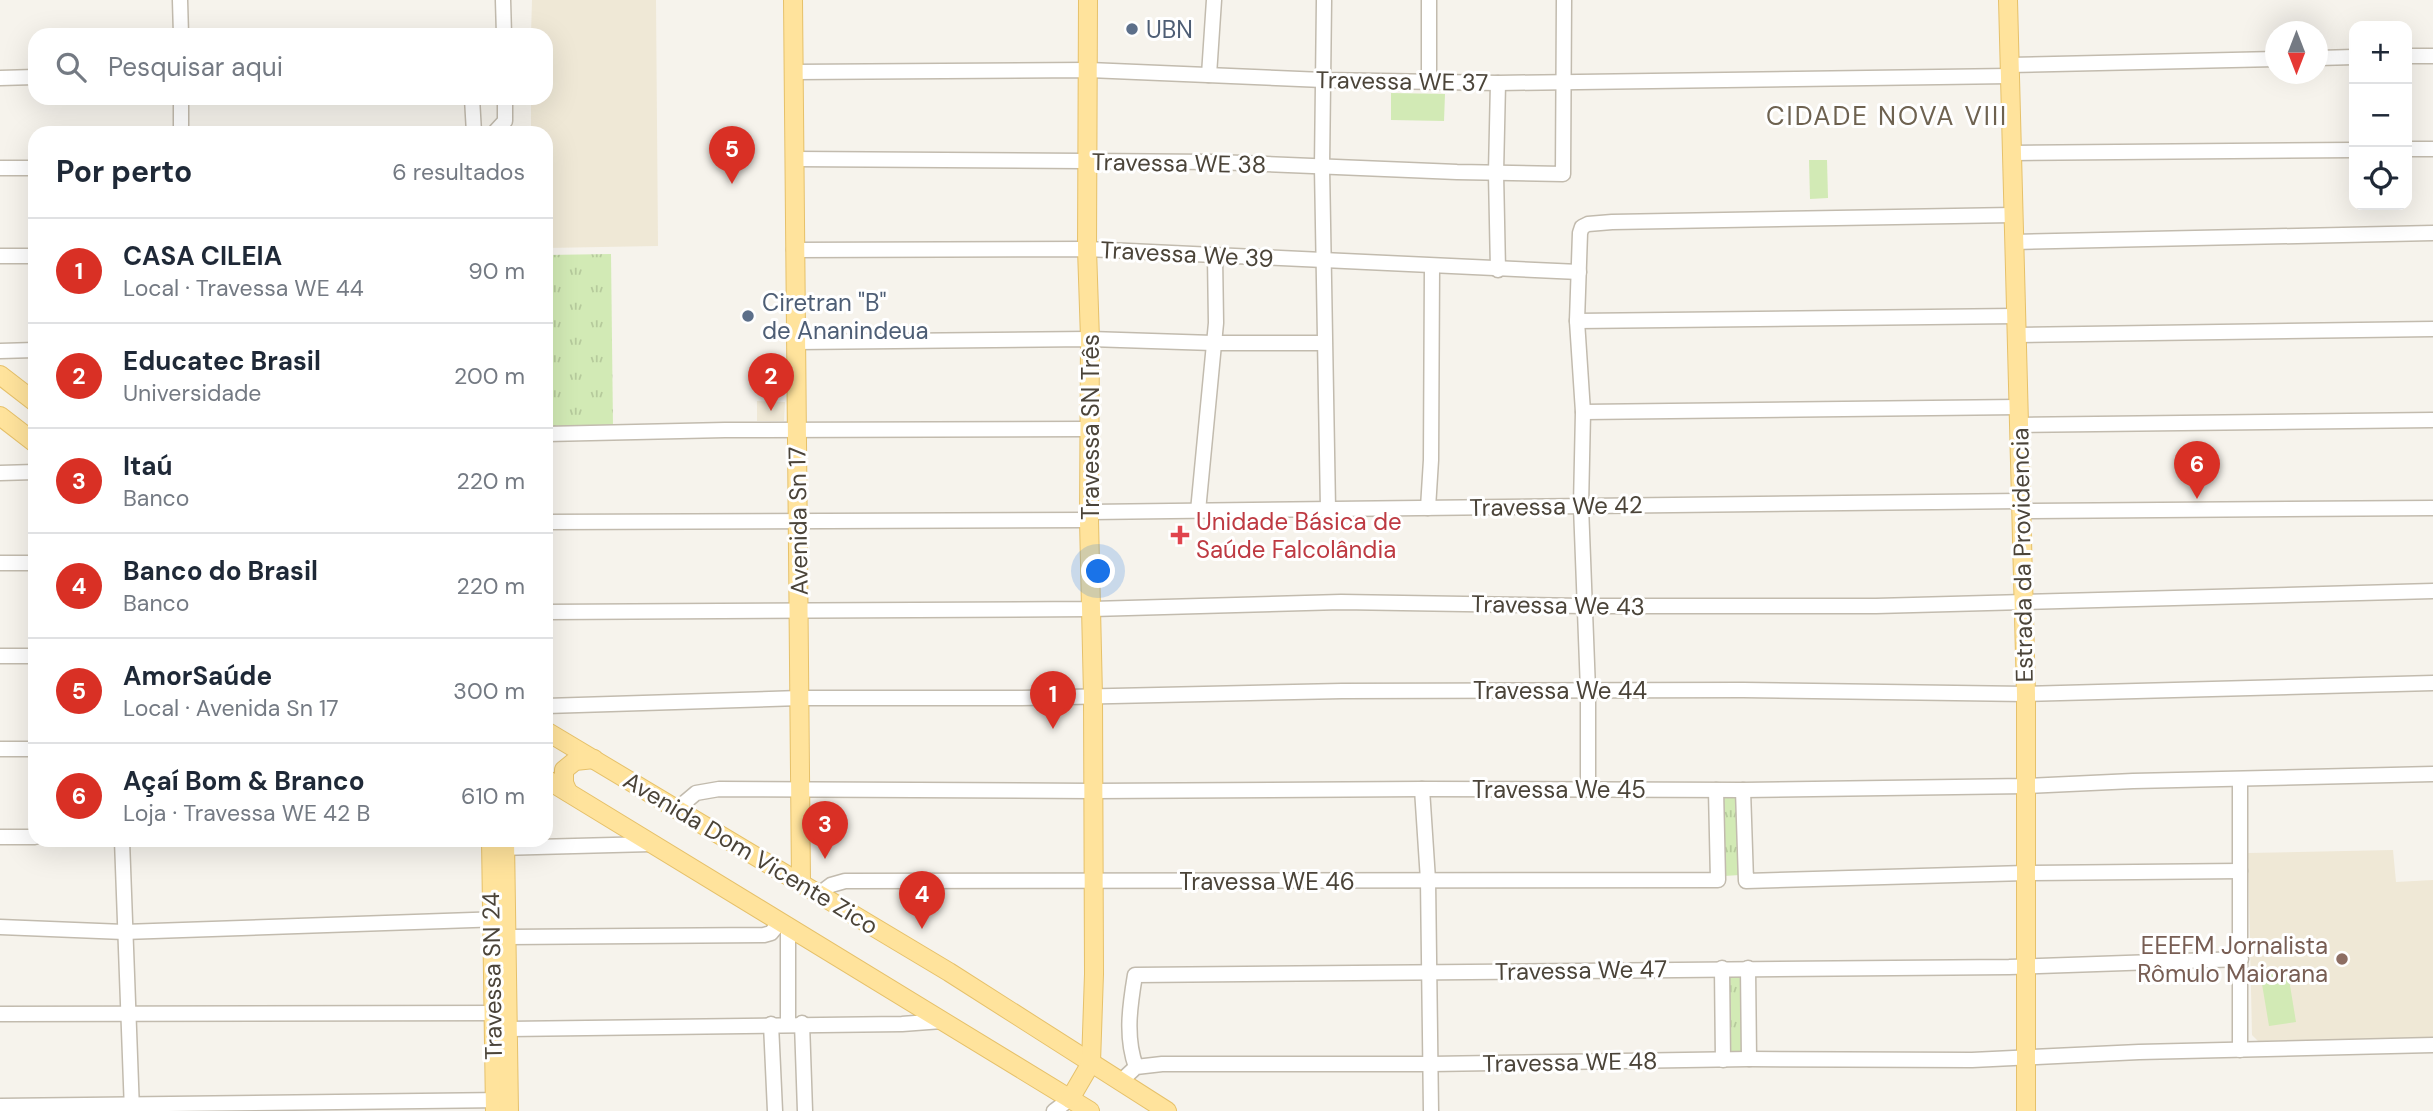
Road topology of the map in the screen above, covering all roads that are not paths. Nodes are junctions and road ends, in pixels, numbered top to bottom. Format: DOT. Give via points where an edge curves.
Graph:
graph roads {
  1 [pos="180,0"];
  2 [pos="503,0"];
  3 [pos="793,0"];
  4 [pos="1088,0"];
  5 [pos="1214,0"];
  6 [pos="1429,0"];
  7 [pos="1564,0"];
  8 [pos="2008,0"];
  9 [pos="1324,1"];
  10 [pos="181,28"];
  11 [pos="504,28"];
  12 [pos="2433,55"];
  13 [pos="2412,56"];
  14 [pos="2349,57"];
  15 [pos="2328,58"];
  16 [pos="2265,59"];
  17 [pos="2010,70"];
  18 [pos="1089,71"];
  19 [pos="794,72"];
  20 [pos="1209,75"];
  21 [pos="0,78"];
  22 [pos="28,78"];
  23 [pos="1324,80"];
  24 [pos="1429,81"];
  25 [pos="1562,82"];
  26 [pos="1497,83"];
  27 [pos="181,105"];
  28 [pos="472,105"];
  29 [pos="505,105"];
  30 [pos="181,126"];
  31 [pos="474,126"];
  32 [pos="500,126"];
  33 [pos="2412,149"];
  34 [pos="2433,149"];
  35 [pos="2349,150"];
  36 [pos="2012,153"];
  37 [pos="795,159"];
  38 [pos="1087,160"];
  39 [pos="28,167"];
  40 [pos="1322,167"];
  41 [pos="0,168"];
  42 [pos="1496,173"];
  43 [pos="2013,215"];
  44 [pos="2433,233"];
  45 [pos="2014,242"];
  46 [pos="1087,249"];
  47 [pos="794,250"];
  48 [pos="0,256"];
  49 [pos="28,256"];
  50 [pos="1215,256"];
  51 [pos="1324,261"];
  52 [pos="1432,266"];
  53 [pos="1498,270"];
  54 [pos="1579,272"];
  55 [pos="2016,316"];
  56 [pos="1577,321"];
  57 [pos="2433,329"];
  58 [pos="2017,335"];
  59 [pos="1090,339"];
  60 [pos="796,342"];
  61 [pos="1213,343"];
  62 [pos="1324,344"];
  63 [pos="28,350"];
  64 [pos="0,351"];
  65 [pos="0,375"];
  66 [pos="28,397"];
  67 [pos="2019,407"];
  68 [pos="1583,412"];
  69 [pos="0,416"];
  70 [pos="2433,420"];
  71 [pos="2019,425"];
  72 [pos="1089,429"];
  73 [pos="797,430"];
  74 [pos="553,434"];
  75 [pos="28,438"];
  76 [pos="28,472"];
  77 [pos="0,473"];
  78 [pos="1581,506"];
  79 [pos="2021,506"];
  80 [pos="1428,508"];
  81 [pos="2433,508"];
  82 [pos="1328,509"];
  83 [pos="1198,511"];
  84 [pos="1090,516"];
  85 [pos="798,521"];
  86 [pos="553,522"];
  87 [pos="0,563"];
  88 [pos="28,563"];
  89 [pos="2433,591"];
  90 [pos="2024,604"];
  91 [pos="1583,606"];
  92 [pos="1092,608"];
  93 [pos="798,610"];
  94 [pos="553,612"];
  95 [pos="0,656"];
  96 [pos="28,656"];
  97 [pos="2433,683"];
  98 [pos="1588,691"];
  99 [pos="2026,694"];
  100 [pos="1093,696"];
  101 [pos="800,698"];
  102 [pos="553,706"];
  103 [pos="553,736"];
  104 [pos="0,749"];
  105 [pos="28,749"];
  106 [pos="594,759"];
  107 [pos="2433,774"];
  108 [pos="2240,780"];
  109 [pos="553,783"];
  110 [pos="2026,786"];
  111 [pos="1422,789"];
  112 [pos="1588,789"];
  113 [pos="800,790"];
  114 [pos="1716,790"];
  115 [pos="1743,790"];
  116 [pos="1093,791"];
  117 [pos="568,792"];
  118 [pos="677,809"];
  119 [pos="0,837"];
  120 [pos="28,837"];
  121 [pos="553,844"];
  122 [pos="651,844"];
  123 [pos="122,847"];
  124 [pos="498,847"];
  125 [pos="2240,871"];
  126 [pos="2026,873"];
  127 [pos="1428,880"];
  128 [pos="1093,882"];
  129 [pos="801,883"];
  130 [pos="819,894"];
  131 [pos="784,925"];
  132 [pos="0,928"];
  133 [pos="499,928"];
  134 [pos="124,932"];
  135 [pos="2241,959"];
  136 [pos="2026,966"];
  137 [pos="1722,968"];
  138 [pos="1748,968"];
  139 [pos="1429,972"];
  140 [pos="0,1014"];
  141 [pos="127,1014"];
  142 [pos="500,1021"];
  143 [pos="942,1021"];
  144 [pos="795,1023"];
  145 [pos="771,1024"];
  146 [pos="2433,1045"];
  147 [pos="2239,1050"];
  148 [pos="2026,1056"];
  149 [pos="1749,1059"];
  150 [pos="1723,1060"];
  151 [pos="1091,1063"];
  152 [pos="1431,1064"];
  153 [pos="1136,1067"];
  154 [pos="1120,1082"];
  155 [pos="1072,1096"];
  156 [pos="0,1106"];
  157 [pos="502,1106"];
  158 [pos="132,1107"];
  159 [pos="775,1111"];
  160 [pos="805,1111"];
  161 [pos="1054,1111"];
  162 [pos="1090,1111"];
  163 [pos="1167,1111"];
  164 [pos="1431,1111"];
  165 [pos="2026,1111"];
  1 -- 10 [label="street"];
  2 -- 11 [label="street"];
  3 -- 19 [label="main road, Avenida Sn 17"];
  4 -- 18 [label="main road, Travessa SN Três"];
  5 -- 20 [label="street"];
  6 -- 24 [label="street"];
  7 -- 25 [label="street"];
  8 -- 17 [label="main road, Estrada da Providencia"];
  9 -- 23 [label="street"];
  12 -- 13 [label="street"];
  14 -- 15 [label="street"];
  16 -- 17 [label="street, Travessa WE 37"];
  17 -- 25 [label="street, Travessa WE 37"];
  17 -- 36 [label="main road, Estrada da Providencia"];
  18 -- 19 [label="street, Travessa WE 37"];
  18 -- 20 [label="street, Travessa WE 37"];
  18 -- 38 [label="main road, Travessa SN Três"];
  19 -- 37 [label="main road, Avenida Sn 17"];
  20 -- 23 [label="street, Travessa WE 37"];
  21 -- 22 [label="street"];
  23 -- 24 [label="street, Travessa WE 37"];
  23 -- 40 [label="street"];
  24 -- 26 [label="street, Travessa WE 37"];
  25 -- 26 [label="street, Travessa WE 37"];
  25 -- 42 [label="street, Travessa WE 38" via="1563,174"];
  26 -- 42 [label="street"];
  27 -- 30 [label="street"];
  28 -- 31 [label="street"];
  29 -- 32 [label="street"];
  33 -- 34 [label="street"];
  35 -- 36 [label="street"];
  36 -- 43 [label="main road, Estrada da Providencia"];
  37 -- 38 [label="street, Travessa WE 38"];
  37 -- 47 [label="main road, Avenida Sn 17"];
  38 -- 40 [label="street, Travessa WE 38"];
  38 -- 46 [label="main road, Travessa SN Três"];
  39 -- 41 [label="street"];
  40 -- 42 [label="street, Travessa WE 38"];
  40 -- 51 [label="street"];
  42 -- 53 [label="street"];
  43 -- 45 [label="main road, Estrada da Providencia"];
  43 -- 54 [label="street" via="1588,224 1580,233"];
  44 -- 45 [label="street"];
  45 -- 55 [label="main road, Estrada da Providencia"];
  46 -- 47 [label="street, Travessa We 39"];
  46 -- 50 [label="street, Travessa We 39"];
  46 -- 59 [label="main road, Travessa SN Três"];
  47 -- 60 [label="main road, Avenida Sn 17"];
  48 -- 49 [label="street"];
  50 -- 51 [label="street, Travessa We 39"];
  50 -- 61 [label="street"];
  51 -- 52 [label="street, Travessa We 39"];
  51 -- 62 [label="street"];
  52 -- 53 [label="street, Travessa We 39"];
  52 -- 80 [label="street"];
  53 -- 54 [label="street, Travessa We 39"];
  54 -- 56 [label="street"];
  55 -- 56 [label="street"];
  55 -- 58 [label="main road, Estrada da Providencia"];
  56 -- 68 [label="street"];
  57 -- 58 [label="street"];
  58 -- 67 [label="main road, Estrada da Providencia"];
  59 -- 60 [label="street"];
  59 -- 61 [label="street"];
  59 -- 72 [label="main road, Travessa SN Três"];
  60 -- 73 [label="main road, Avenida Sn 17"];
  61 -- 62 [label="street"];
  61 -- 83 [label="street"];
  62 -- 82 [label="street"];
  63 -- 64 [label="street"];
  65 -- 66 [label="main road"];
  67 -- 68 [label="street"];
  67 -- 71 [label="main road, Estrada da Providencia"];
  68 -- 78 [label="street"];
  69 -- 75 [label="main road"];
  70 -- 71 [label="street"];
  71 -- 79 [label="main road, Estrada da Providencia"];
  72 -- 73 [label="street"];
  72 -- 84 [label="main road, Travessa SN Três"];
  73 -- 74 [label="street"];
  73 -- 85 [label="main road, Avenida Sn 17"];
  76 -- 77 [label="street"];
  78 -- 79 [label="street, Travessa We 42"];
  78 -- 80 [label="street, Travessa We 42"];
  78 -- 91 [label="street"];
  79 -- 81 [label="street, Travessa We 42"];
  79 -- 90 [label="main road, Estrada da Providencia"];
  80 -- 82 [label="street, Travessa We 42"];
  82 -- 83 [label="street, Travessa We 42"];
  83 -- 84 [label="street, Travessa We 42"];
  84 -- 85 [label="street"];
  84 -- 92 [label="main road, Travessa SN Três"];
  85 -- 86 [label="street"];
  85 -- 93 [label="main road, Avenida Sn 17"];
  87 -- 88 [label="street"];
  89 -- 90 [label="street, Travessa We 43"];
  90 -- 91 [label="street, Travessa We 43"];
  90 -- 99 [label="main road, Estrada da Providencia"];
  91 -- 92 [label="street, Travessa We 43" via="1341,601"];
  91 -- 98 [label="street"];
  92 -- 93 [label="street"];
  92 -- 100 [label="main road, Travessa SN Três"];
  93 -- 94 [label="street"];
  93 -- 101 [label="main road, Avenida Sn 17"];
  95 -- 96 [label="street"];
  97 -- 99 [label="street, Travessa We 44"];
  98 -- 99 [label="street, Travessa We 44"];
  98 -- 100 [label="street, Travessa We 44"];
  98 -- 112 [label="street"];
  99 -- 110 [label="main road, Estrada da Providencia"];
  100 -- 101 [label="street"];
  100 -- 116 [label="main road, Travessa SN Três"];
  101 -- 102 [label="street"];
  101 -- 113 [label="main road, Avenida Sn 17"];
  103 -- 106 [label="main road, Avenida Dom Vicente Zico"];
  104 -- 105 [label="street"];
  106 -- 117 [label="main road" via="575,761 564,770"];
  106 -- 118 [label="main road, Avenida Dom Vicente Zico"];
  107 -- 108 [label="street, Travessa We 45"];
  108 -- 110 [label="street, Travessa We 45"];
  108 -- 125 [label="street"];
  109 -- 117 [label="main road, Avenida Dom Vicente Zico"];
  110 -- 115 [label="street, Travessa We 45"];
  110 -- 126 [label="main road, Estrada da Providencia"];
  111 -- 112 [label="street, Travessa We 45"];
  111 -- 116 [label="street, Travessa We 45"];
  111 -- 127 [label="street"];
  112 -- 114 [label="street, Travessa We 45"];
  113 -- 116 [label="street"];
  113 -- 118 [label="street" via="709,790 696,793"];
  113 -- 129 [label="main road, Avenida Sn 17"];
  114 -- 115 [label="street, Travessa We 45"];
  114 -- 127 [label="street, Travessa WE 46" via="1718,880"];
  115 -- 126 [label="street" via="1746,881"];
  116 -- 128 [label="main road, Travessa SN Três"];
  117 -- 122 [label="main road, Avenida Dom Vicente Zico"];
  118 -- 129 [label="main road, Avenida Dom Vicente Zico"];
  119 -- 120 [label="street"];
  121 -- 122 [label="street"];
  122 -- 131 [label="main road, Avenida Dom Vicente Zico"];
  123 -- 134 [label="street"];
  124 -- 133 [label="main road, Travessa SN 24"];
  125 -- 126 [label="street"];
  125 -- 135 [label="street"];
  126 -- 136 [label="main road, Estrada da Providencia"];
  127 -- 128 [label="street, Travessa WE 46"];
  127 -- 139 [label="street"];
  128 -- 130 [label="street, Travessa WE 46" via="845,881"];
  128 -- 151 [label="main road, Travessa SN Três"];
  129 -- 130 [label="main road, Avenida Dom Vicente Zico"];
  130 -- 151 [label="main road, Avenida Dom Vicente Zico"];
  131 -- 133 [label="street" via="764,935"];
  131 -- 143 [label="main road, Avenida Dom Vicente Zico"];
  131 -- 144 [label="street"];
  132 -- 134 [label="street"];
  133 -- 134 [label="street"];
  133 -- 142 [label="main road, Travessa SN 24"];
  134 -- 141 [label="street"];
  135 -- 136 [label="street, Travessa We 47"];
  135 -- 147 [label="street"];
  136 -- 138 [label="street, Travessa We 47"];
  136 -- 148 [label="main road, Estrada da Providencia"];
  137 -- 138 [label="street, Travessa We 47"];
  137 -- 139 [label="street, Travessa We 47"];
  137 -- 150 [label="street"];
  138 -- 149 [label="street"];
  139 -- 152 [label="street"];
  139 -- 153 [label="street, Travessa We 47" via="1135,975 1128,1026"];
  140 -- 141 [label="street"];
  141 -- 142 [label="street"];
  141 -- 158 [label="street"];
  142 -- 145 [label="street"];
  142 -- 157 [label="main road, Travessa SN 24"];
  143 -- 144 [label="street"];
  143 -- 155 [label="main road, Avenida Dom Vicente Zico" via="971,1026"];
  144 -- 145 [label="street"];
  144 -- 160 [label="street"];
  145 -- 159 [label="street"];
  146 -- 147 [label="street, Travessa WE 48"];
  147 -- 148 [label="street, Travessa WE 48"];
  148 -- 149 [label="street, Travessa WE 48"];
  148 -- 165 [label="main road, Estrada da Providencia"];
  149 -- 150 [label="street, Travessa WE 48"];
  150 -- 152 [label="street, Travessa WE 48"];
  151 -- 154 [label="main road, Avenida Dom Vicente Zico"];
  151 -- 155 [label="main road"];
  152 -- 153 [label="street, Travessa WE 48"];
  152 -- 164 [label="street"];
  153 -- 154 [label="street"];
  154 -- 163 [label="main road, Avenida Dom Vicente Zico"];
  155 -- 161 [label="street"];
  155 -- 162 [label="main road"];
  156 -- 158 [label="street"];
  157 -- 158 [label="street"];
}
